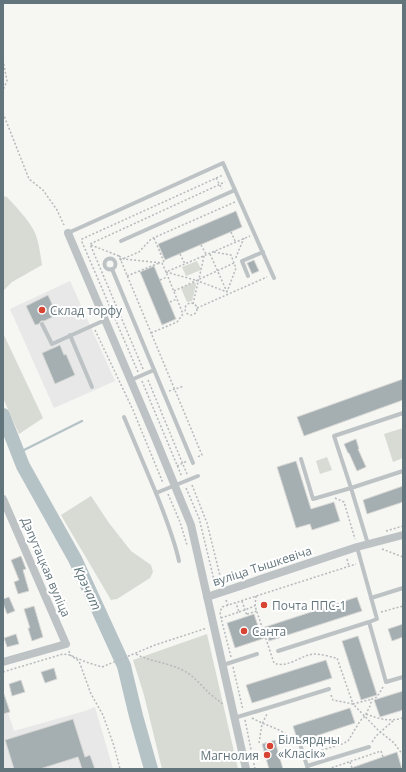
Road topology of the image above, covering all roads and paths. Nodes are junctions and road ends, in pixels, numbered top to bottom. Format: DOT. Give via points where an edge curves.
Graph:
graph roads {
  1 [pos="3,60"];
  2 [pos="3,90"];
  3 [pos="3,113"];
  4 [pos="228,173"];
  5 [pos="230,180"];
  6 [pos="235,190"];
  7 [pos="240,200"];
  8 [pos="231,232"];
  9 [pos="68,234"];
  10 [pos="251,235"];
  11 [pos="153,238"];
  12 [pos="244,238"];
  13 [pos="121,241"];
  14 [pos="236,242"];
  15 [pos="91,245"];
  16 [pos="201,245"];
  17 [pos="213,252"];
  18 [pos="263,252"];
  19 [pos="210,253"];
  20 [pos="180,254"];
  21 [pos="205,255"];
  22 [pos="231,255"];
  23 [pos="236,255"];
  24 [pos="119,256"];
  25 [pos="124,259"];
  26 [pos="120,260"];
  27 [pos="159,263"];
  28 [pos="162,263"];
  29 [pos="234,263"];
  30 [pos="185,264"];
  31 [pos="240,266"];
  32 [pos="236,268"];
  33 [pos="112,269"];
  34 [pos="217,271"];
  35 [pos="166,272"];
  36 [pos="127,276"];
  37 [pos="248,276"];
  38 [pos="274,276"];
  39 [pos="168,277"];
  40 [pos="200,279"];
  41 [pos="160,280"];
  42 [pos="197,281"];
  43 [pos="174,291"];
  44 [pos="227,293"];
  45 [pos="177,299"];
  46 [pos="170,302"];
  47 [pos="193,304"];
  48 [pos="197,308"];
  49 [pos="186,312"];
  50 [pos="183,314"];
  51 [pos="105,320"];
  52 [pos="42,324"];
  53 [pos="93,325"];
  54 [pos="151,333"];
  55 [pos="70,335"];
  56 [pos="154,370"];
  57 [pos="146,374"];
  58 [pos="140,376"];
  59 [pos="131,380"];
  60 [pos="92,387"];
  61 [pos="403,412"];
  62 [pos="124,417"];
  63 [pos="301,460"];
  64 [pos="192,461"];
  65 [pos="403,471"];
  66 [pos="198,476"];
  67 [pos="190,479"];
  68 [pos="184,482"];
  69 [pos="174,485"];
  70 [pos="351,488"];
  71 [pos="166,489"];
  72 [pos="156,493"];
  73 [pos="327,495"];
  74 [pos="3,499"];
  75 [pos="403,535"];
  76 [pos="356,543"];
  77 [pos="371,543"];
  78 [pos="188,551"];
  79 [pos="403,557"];
  80 [pos="179,561"];
  81 [pos="361,562"];
  82 [pos="220,578"];
  83 [pos="403,588"];
  84 [pos="224,591"];
  85 [pos="256,596"];
  86 [pos="207,597"];
  87 [pos="371,598"];
  88 [pos="242,601"];
  89 [pos="236,603"];
  90 [pos="228,605"];
  91 [pos="255,606"];
  92 [pos="403,606"];
  93 [pos="245,610"];
  94 [pos="257,611"];
  95 [pos="239,612"];
  96 [pos="376,614"];
  97 [pos="221,618"];
  98 [pos="369,622"];
  99 [pos="222,623"];
  100 [pos="214,626"];
  101 [pos="66,644"];
  102 [pos="278,651"];
  103 [pos="135,654"];
  104 [pos="256,654"];
  105 [pos="70,655"];
  106 [pos="3,662"];
  107 [pos="232,662"];
  108 [pos="222,665"];
  109 [pos="3,672"];
  110 [pos="403,677"];
  111 [pos="386,682"];
  112 [pos="329,689"];
  113 [pos="334,695"];
  114 [pos="331,696"];
  115 [pos="333,700"];
  116 [pos="372,700"];
  117 [pos="353,704"];
  118 [pos="232,706"];
  119 [pos="271,708"];
  120 [pos="250,714"];
  121 [pos="366,714"];
  122 [pos="244,716"];
  123 [pos="365,716"];
  124 [pos="234,718"];
  125 [pos="403,718"];
  126 [pos="394,720"];
  127 [pos="262,724"];
  128 [pos="381,732"];
  129 [pos="259,743"];
  130 [pos="301,747"];
  131 [pos="369,747"];
  132 [pos="403,755"];
  133 [pos="383,757"];
  134 [pos="318,762"];
  135 [pos="350,762"];
  136 [pos="307,767"];
  137 [pos="332,768"];
  138 [pos="352,768"];
  139 [pos="120,769"];
  140 [pos="246,769"];
  141 [pos="255,769"];
  142 [pos="328,769"];
  1 -- 2 [label="path" via="7,81"];
  3 -- 9 [label="path" via="29,179 43,190 57,210"];
  4 -- 5 [label="lane"];
  4 -- 9 [label="lane" via="224,163"];
  4 -- 58 [label="path" via="82,239"];
  5 -- 6 [label="lane"];
  5 -- 15 [label="path"];
  6 -- 7 [label="lane"];
  6 -- 13 [label="lane"];
  7 -- 11 [label="path"];
  7 -- 18 [label="lane"];
  8 -- 14 [label="path"];
  9 -- 51 [label="street"];
  10 -- 12 [label="path"];
  11 -- 25 [label="path" via="139,252"];
  11 -- 28 [label="path" via="164,262"];
  12 -- 14 [label="path"];
  12 -- 23 [label="path"];
  14 -- 17 [label="path"];
  15 -- 24 [label="path"];
  15 -- 57 [label="path"];
  16 -- 21 [label="path"];
  17 -- 19 [label="path"];
  17 -- 22 [label="path"];
  18 -- 37 [label="lane" via="242,261"];
  18 -- 38 [label="lane"];
  19 -- 21 [label="path"];
  19 -- 34 [label="path"];
  20 -- 30 [label="path"];
  21 -- 30 [label="path"];
  21 -- 40 [label="path"];
  22 -- 23 [label="path"];
  22 -- 29 [label="path"];
  23 -- 29 [label="path" via="238,262"];
  24 -- 25 [label="path"];
  24 -- 26 [label="path"];
  25 -- 26 [label="path"];
  25 -- 27 [label="path"];
  26 -- 36 [label="path"];
  27 -- 28 [label="path"];
  27 -- 36 [label="path"];
  28 -- 35 [label="path"];
  29 -- 32 [label="path"];
  29 -- 34 [label="path"];
  30 -- 35 [label="path"];
  31 -- 32 [label="path"];
  32 -- 44 [label="path"];
  33 -- 56 [label="lane"];
  34 -- 40 [label="path"];
  34 -- 44 [label="path"];
  35 -- 39 [label="path"];
  35 -- 42 [label="path"];
  36 -- 54 [label="path"];
  38 -- 44 [label="path"];
  39 -- 41 [label="path"];
  39 -- 43 [label="path"];
  40 -- 42 [label="path"];
  42 -- 43 [label="path"];
  42 -- 44 [label="path"];
  42 -- 47 [label="path"];
  43 -- 45 [label="path"];
  44 -- 48 [label="path"];
  45 -- 46 [label="path"];
  45 -- 50 [label="path"];
  47 -- 48 [label="path"];
  47 -- 49 [label="path" via="186,306"];
  48 -- 49 [label="path" via="194,314"];
  49 -- 50 [label="path"];
  50 -- 54 [label="path" via="177,322"];
  51 -- 53 [label="lane"];
  51 -- 59 [label="street"];
  52 -- 55 [label="lane" via="52,344"];
  53 -- 55 [label="lane"];
  53 -- 71 [label="path"];
  54 -- 64 [label="path" via="202,455"];
  55 -- 60 [label="lane"];
  56 -- 57 [label="lane"];
  56 -- 64 [label="lane"];
  57 -- 58 [label="lane"];
  57 -- 67 [label="path"];
  58 -- 59 [label="lane"];
  58 -- 68 [label="path"];
  59 -- 69 [label="street"];
  61 -- 70 [label="lane" via="334,436"];
  62 -- 72 [label="lane"];
  63 -- 73 [label="lane" via="313,499"];
  65 -- 70 [label="lane"];
  66 -- 67 [label="lane"];
  67 -- 68 [label="lane"];
  67 -- 82 [label="path" via="207,523"];
  68 -- 69 [label="lane"];
  68 -- 82 [label="path" via="199,518 214,580"];
  69 -- 71 [label="lane"];
  69 -- 86 [label="street" via="191,525"];
  70 -- 73 [label="lane"];
  70 -- 77 [label="lane"];
  71 -- 72 [label="lane"];
  71 -- 78 [label="path" via="180,522"];
  72 -- 80 [label="lane" via="176,545"];
  73 -- 76 [label="path" via="344,502"];
  74 -- 101 [label="street, Дэпутацкая вуліца"];
  75 -- 77 [label="street, вуліца Тышкевіча"];
  76 -- 77 [label="street, вуліца Тышкевіча"];
  76 -- 81 [label="lane"];
  76 -- 84 [label="street, вуліца Тышкевіча"];
  77 -- 79 [label="path"];
  81 -- 85 [label="path"];
  81 -- 87 [label="lane"];
  82 -- 84 [label="path"];
  83 -- 87 [label="lane"];
  84 -- 86 [label="street, вуліца Тышкевіча"];
  84 -- 90 [label="path"];
  85 -- 88 [label="path"];
  85 -- 91 [label="path"];
  86 -- 100 [label="street, вуліца Тышкевіча"];
  87 -- 96 [label="lane"];
  88 -- 89 [label="path"];
  88 -- 93 [label="path"];
  89 -- 90 [label="path"];
  89 -- 95 [label="path"];
  90 -- 97 [label="path" via="222,607"];
  91 -- 93 [label="path"];
  91 -- 94 [label="path"];
  92 -- 96 [label="path"];
  93 -- 94 [label="path" via="247,615"];
  93 -- 95 [label="path"];
  94 -- 117 [label="path" via="274,663 280,665 314,654 338,658"];
  95 -- 97 [label="path"];
  96 -- 98 [label="lane" via="377,619"];
  97 -- 99 [label="path"];
  98 -- 102 [label="lane"];
  98 -- 111 [label="lane"];
  99 -- 100 [label="path"];
  99 -- 107 [label="path"];
  100 -- 103 [label="path"];
  100 -- 108 [label="street, вуліца Тышкевіча"];
  101 -- 105 [label="path"];
  101 -- 106 [label="street"];
  103 -- 105 [label="path" via="102,667"];
  103 -- 118 [label="path" via="182,669 225,706"];
  104 -- 107 [label="lane"];
  105 -- 109 [label="path" via="63,654"];
  105 -- 139 [label="path" via="78,661 91,694 104,715"];
  107 -- 108 [label="lane"];
  107 -- 122 [label="path"];
  108 -- 118 [label="street, вуліца Тышкевіча"];
  110 -- 111 [label="lane"];
  111 -- 116 [label="path" via="377,697"];
  112 -- 119 [label="lane"];
  113 -- 114 [label="path"];
  115 -- 117 [label="path"];
  116 -- 117 [label="path"];
  116 -- 121 [label="path"];
  117 -- 123 [label="path"];
  118 -- 124 [label="street, вуліца Тышкевіча"];
  119 -- 120 [label="lane"];
  119 -- 127 [label="path"];
  120 -- 122 [label="lane"];
  120 -- 127 [label="path" via="251,718"];
  121 -- 123 [label="path"];
  121 -- 126 [label="path" via="381,720"];
  122 -- 124 [label="lane"];
  122 -- 141 [label="path"];
  123 -- 128 [label="path"];
  123 -- 134 [label="path" via="348,741 316,752"];
  124 -- 140 [label="street, вуліца Тышкевіча"];
  125 -- 126 [label="path"];
  126 -- 128 [label="path"];
  127 -- 129 [label="path"];
  127 -- 130 [label="path" via="280,730"];
  128 -- 131 [label="path"];
  128 -- 132 [label="path"];
  130 -- 136 [label="lane"];
  131 -- 134 [label="lane"];
  133 -- 135 [label="path" via="381,751"];
  134 -- 136 [label="lane"];
  135 -- 137 [label="path"];
  135 -- 138 [label="path"];
  137 -- 142 [label="path"];
}
